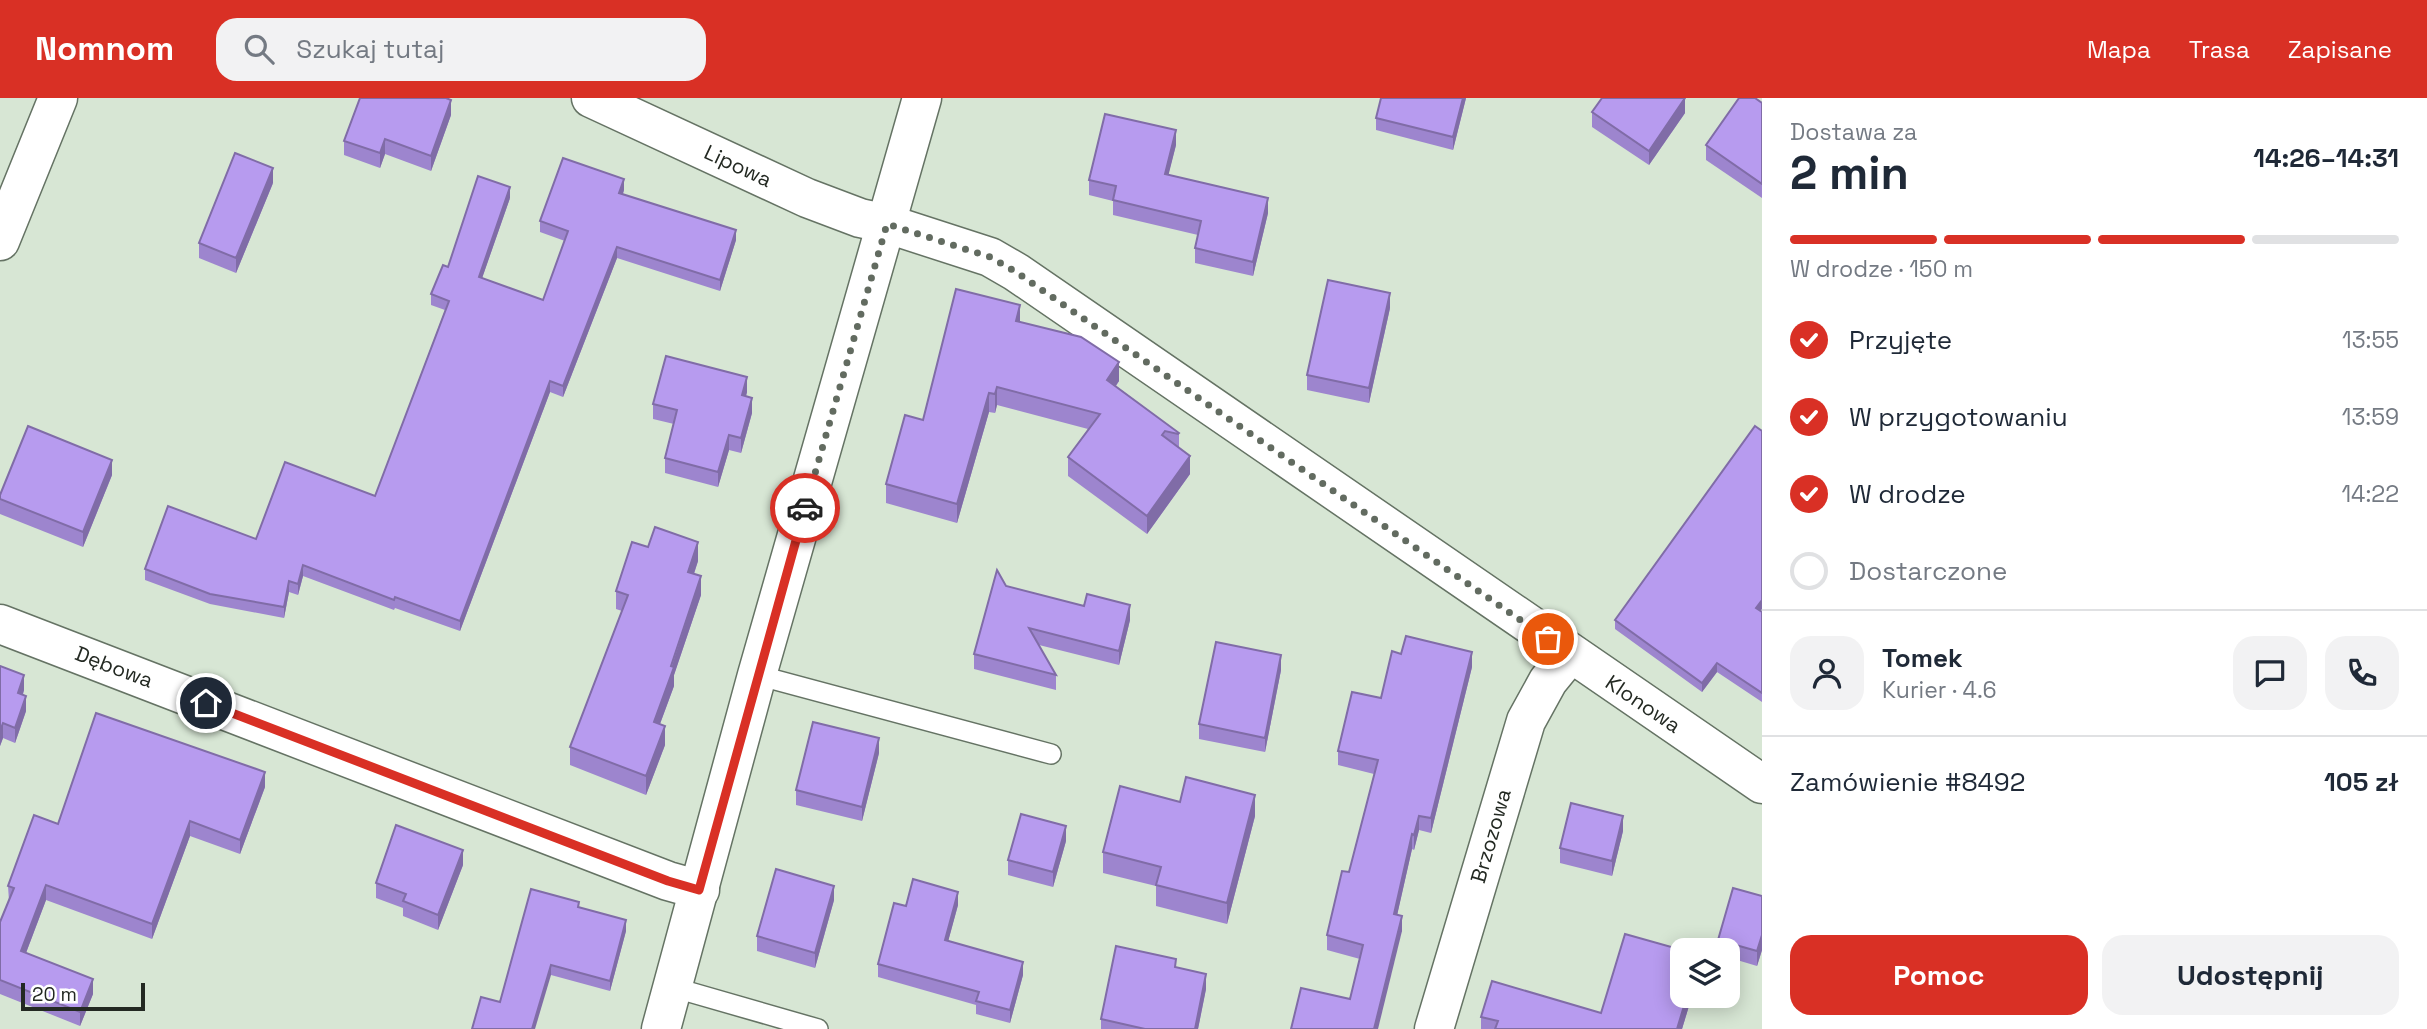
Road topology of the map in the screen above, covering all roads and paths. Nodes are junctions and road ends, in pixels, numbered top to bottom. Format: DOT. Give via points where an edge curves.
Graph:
graph roads {
  1 [pos="58,98"];
  2 [pos="591,98"];
  3 [pos="922,98"];
  4 [pos="887,224"];
  5 [pos="0,241"];
  6 [pos="0,624"];
  7 [pos="1570,654"];
  8 [pos="757,675"];
  9 [pos="1051,754"];
  10 [pos="1762,784"];
  11 [pos="699,890"];
  12 [pos="672,988"];
  13 [pos="661,1029"];
  14 [pos="818,1029"];
  15 [pos="1434,1029"];
  1 -- 5 [label="street"];
  2 -- 4 [label="street, Lipowa" via="807,198"];
  3 -- 4 [label="street"];
  4 -- 7 [label="street, Klonowa" via="990,257 1016,272"];
  4 -- 8 [label="street"];
  6 -- 11 [label="street, Dębowa"];
  7 -- 10 [label="street, Klonowa"];
  7 -- 15 [label="street, Brzozowa" via="1548,681 1526,721"];
  8 -- 9 [label="lane"];
  8 -- 11 [label="street"];
  11 -- 12 [label="street"];
  12 -- 13 [label="street"];
  12 -- 14 [label="lane"];
}
